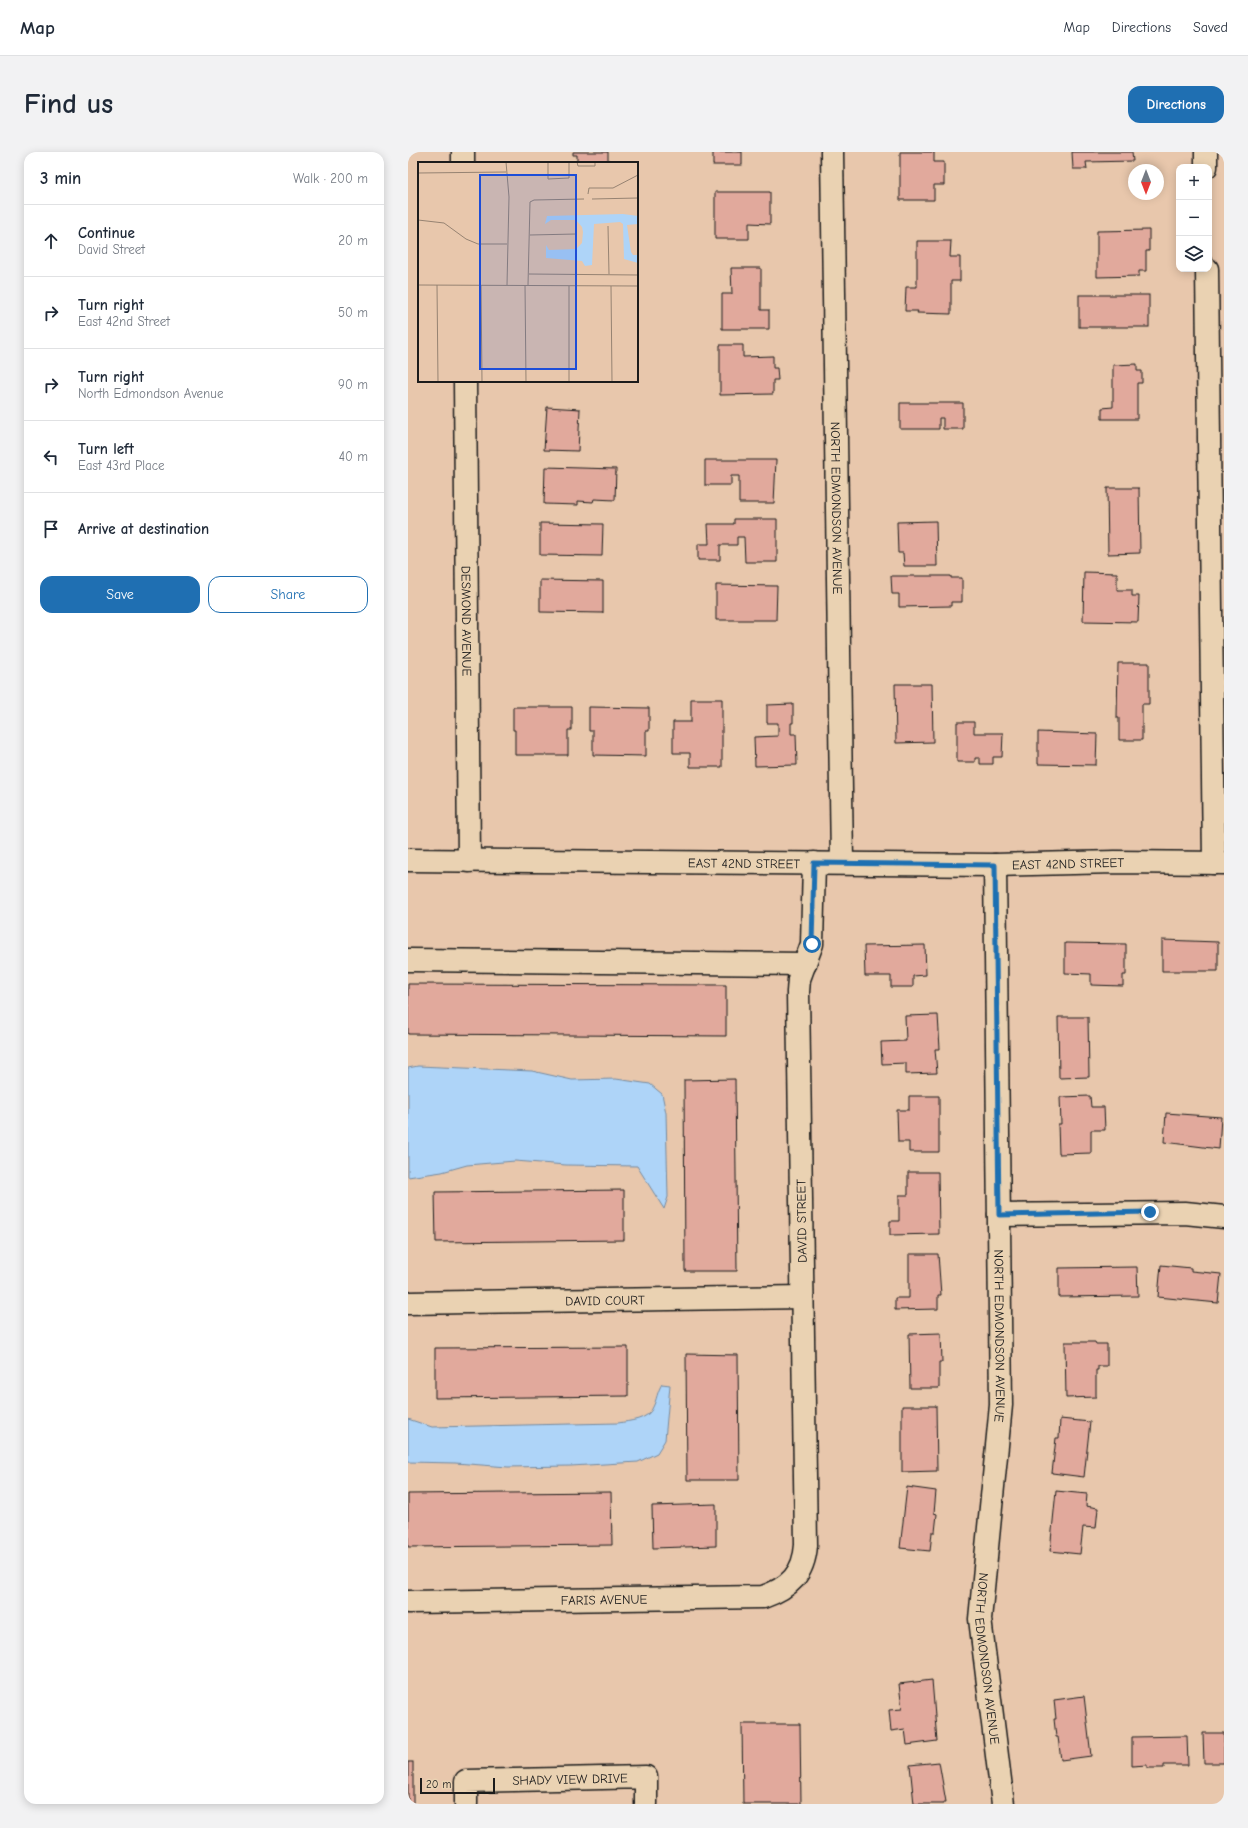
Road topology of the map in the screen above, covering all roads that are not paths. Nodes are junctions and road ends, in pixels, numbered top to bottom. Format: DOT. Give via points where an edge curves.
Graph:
graph roads {
  1 [pos="832,152"];
  2 [pos="1206,152"];
  3 [pos="1206,164"];
  4 [pos="1208,272"];
  5 [pos="465,382"];
  6 [pos="408,860"];
  7 [pos="469,861"];
  8 [pos="814,863"];
  9 [pos="842,863"];
  10 [pos="1219,863"];
  11 [pos="995,865"];
  12 [pos="408,960"];
  13 [pos="805,964"];
  14 [pos="999,1215"];
  15 [pos="1224,1217"];
  16 [pos="802,1297"];
  17 [pos="408,1303"];
  18 [pos="794,1579"];
  19 [pos="408,1602"];
  20 [pos="466,1804"];
  21 [pos="646,1804"];
  22 [pos="1002,1804"];
  1 -- 9 [label="street, NORTH EDMONDSON AVENUE"];
  2 -- 3 [label="street"];
  4 -- 10 [label="street"];
  5 -- 7 [label="street, DESMOND AVENUE"];
  6 -- 7 [label="street, EAST 42ND STREET"];
  7 -- 8 [label="street, EAST 42ND STREET"];
  8 -- 9 [label="street, EAST 42ND STREET"];
  8 -- 13 [label="street, DAVID STREET" via="812,944"];
  9 -- 11 [label="street, EAST 42ND STREET"];
  10 -- 11 [label="street, EAST 42ND STREET"];
  11 -- 14 [label="street, NORTH EDMONDSON AVENUE"];
  12 -- 13 [label="street"];
  13 -- 16 [label="street, DAVID STREET" via="799,979 798,992"];
  14 -- 15 [label="street" via="1185,1212"];
  14 -- 22 [label="street, NORTH EDMONDSON AVENUE" via="1001,1405 980,1619"];
  16 -- 17 [label="street, DAVID COURT"];
  16 -- 18 [label="street, DAVID STREET" via="806,1545 802,1564"];
  18 -- 19 [label="street, FARIS AVENUE" via="784,1588 763,1598"];
  20 -- 21 [label="street, SHADY VIEW DRIVE" via="466,1781 646,1777"];
}
